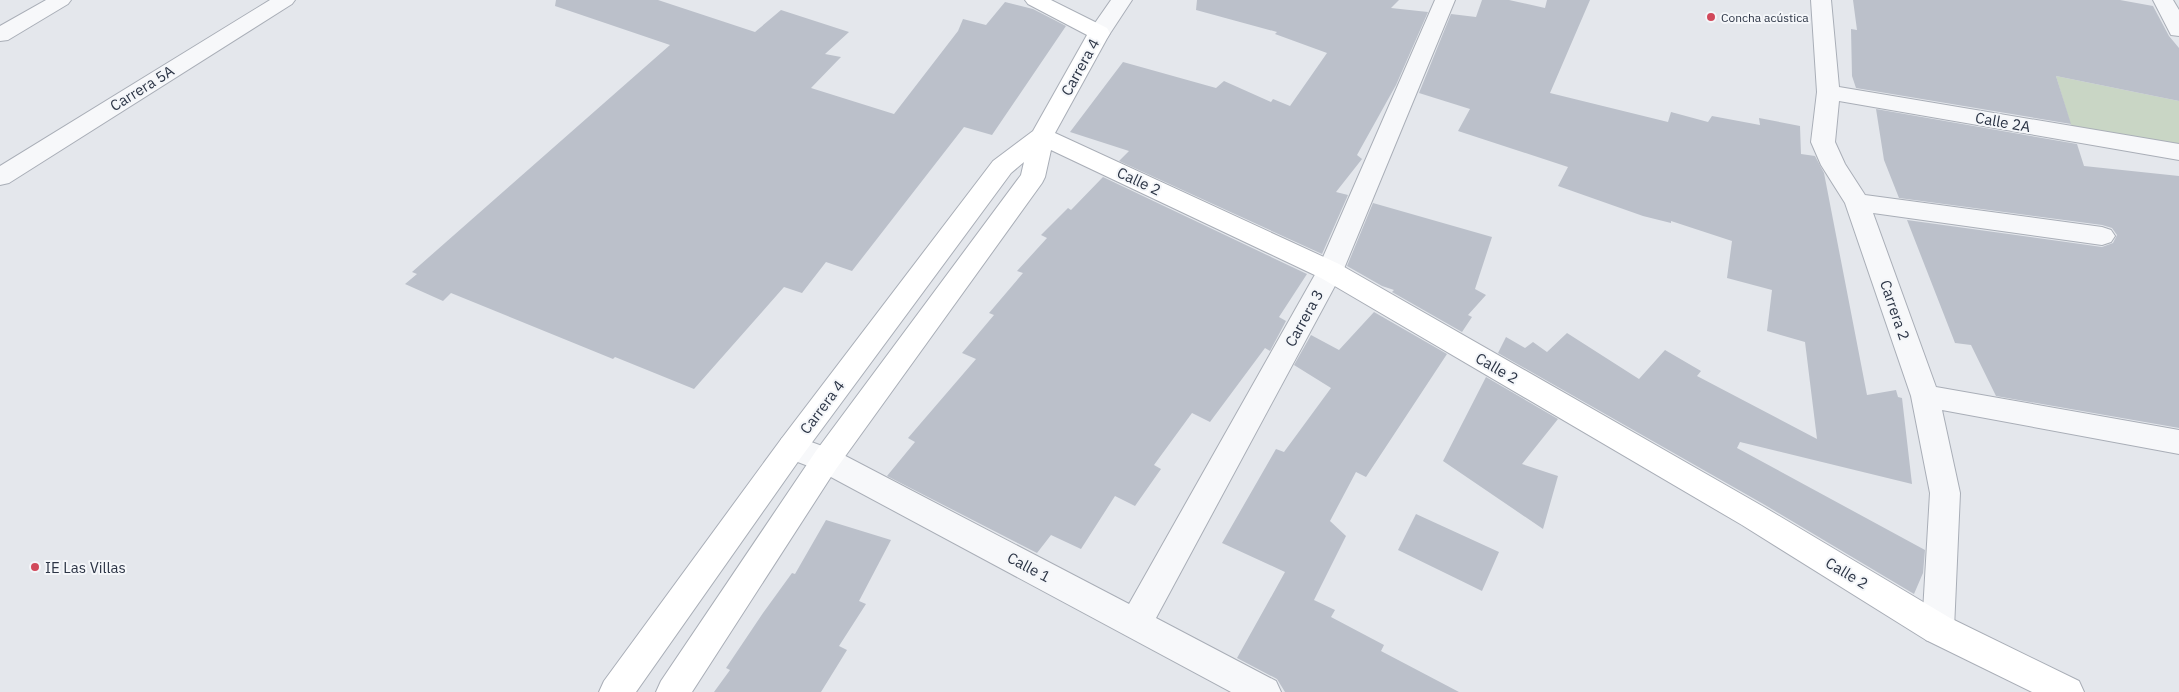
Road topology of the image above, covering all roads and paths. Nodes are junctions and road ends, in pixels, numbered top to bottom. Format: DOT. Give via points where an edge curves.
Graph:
graph roads {
  1 [pos="61,0"];
  2 [pos="285,0"];
  3 [pos="1035,0"];
  4 [pos="1122,0"];
  5 [pos="1445,0"];
  6 [pos="1821,0"];
  7 [pos="2163,0"];
  8 [pos="2172,0"];
  9 [pos="2179,2"];
  10 [pos="2179,30"];
  11 [pos="1099,32"];
  12 [pos="0,35"];
  13 [pos="1828,92"];
  14 [pos="1042,136"];
  15 [pos="2179,152"];
  16 [pos="0,177"];
  17 [pos="1857,202"];
  18 [pos="2102,236"];
  19 [pos="1330,271"];
  20 [pos="1925,396"];
  21 [pos="2179,442"];
  22 [pos="792,447"];
  23 [pos="826,460"];
  24 [pos="1136,624"];
  25 [pos="1938,629"];
  26 [pos="616,692"];
  27 [pos="673,692"];
  28 [pos="1264,692"];
  29 [pos="2067,692"];
  1 -- 12 [label="street"];
  2 -- 16 [label="street, Carrera 5A"];
  3 -- 11 [label="street"];
  4 -- 11 [label="street, Carrera 4"];
  5 -- 19 [label="street, Carrera 3"];
  6 -- 13 [label="street, Carrera 2"];
  7 -- 10 [label="street"];
  8 -- 9 [label="street"];
  11 -- 14 [label="street, Carrera 4"];
  13 -- 15 [label="street, Calle 2A"];
  13 -- 17 [label="street, Carrera 2" via="1824,142 1833,165"];
  14 -- 19 [label="street, Calle 2"];
  14 -- 22 [label="street, Carrera 4" via="1002,167"];
  14 -- 23 [label="street, Carrera 4" via="1033,177"];
  17 -- 18 [label="street"];
  17 -- 20 [label="street, Carrera 2"];
  19 -- 24 [label="street, Carrera 3"];
  19 -- 25 [label="street, Calle 2" via="1753,516"];
  20 -- 21 [label="street"];
  20 -- 25 [label="street, Carrera 2" via="1944,493"];
  22 -- 23 [label="street, Calle 1"];
  22 -- 26 [label="street, Carrera 4"];
  23 -- 24 [label="street, Calle 1"];
  23 -- 27 [label="street, Carrera 4"];
  24 -- 28 [label="street, Calle 1"];
  25 -- 29 [label="street, Calle 2"];
}
